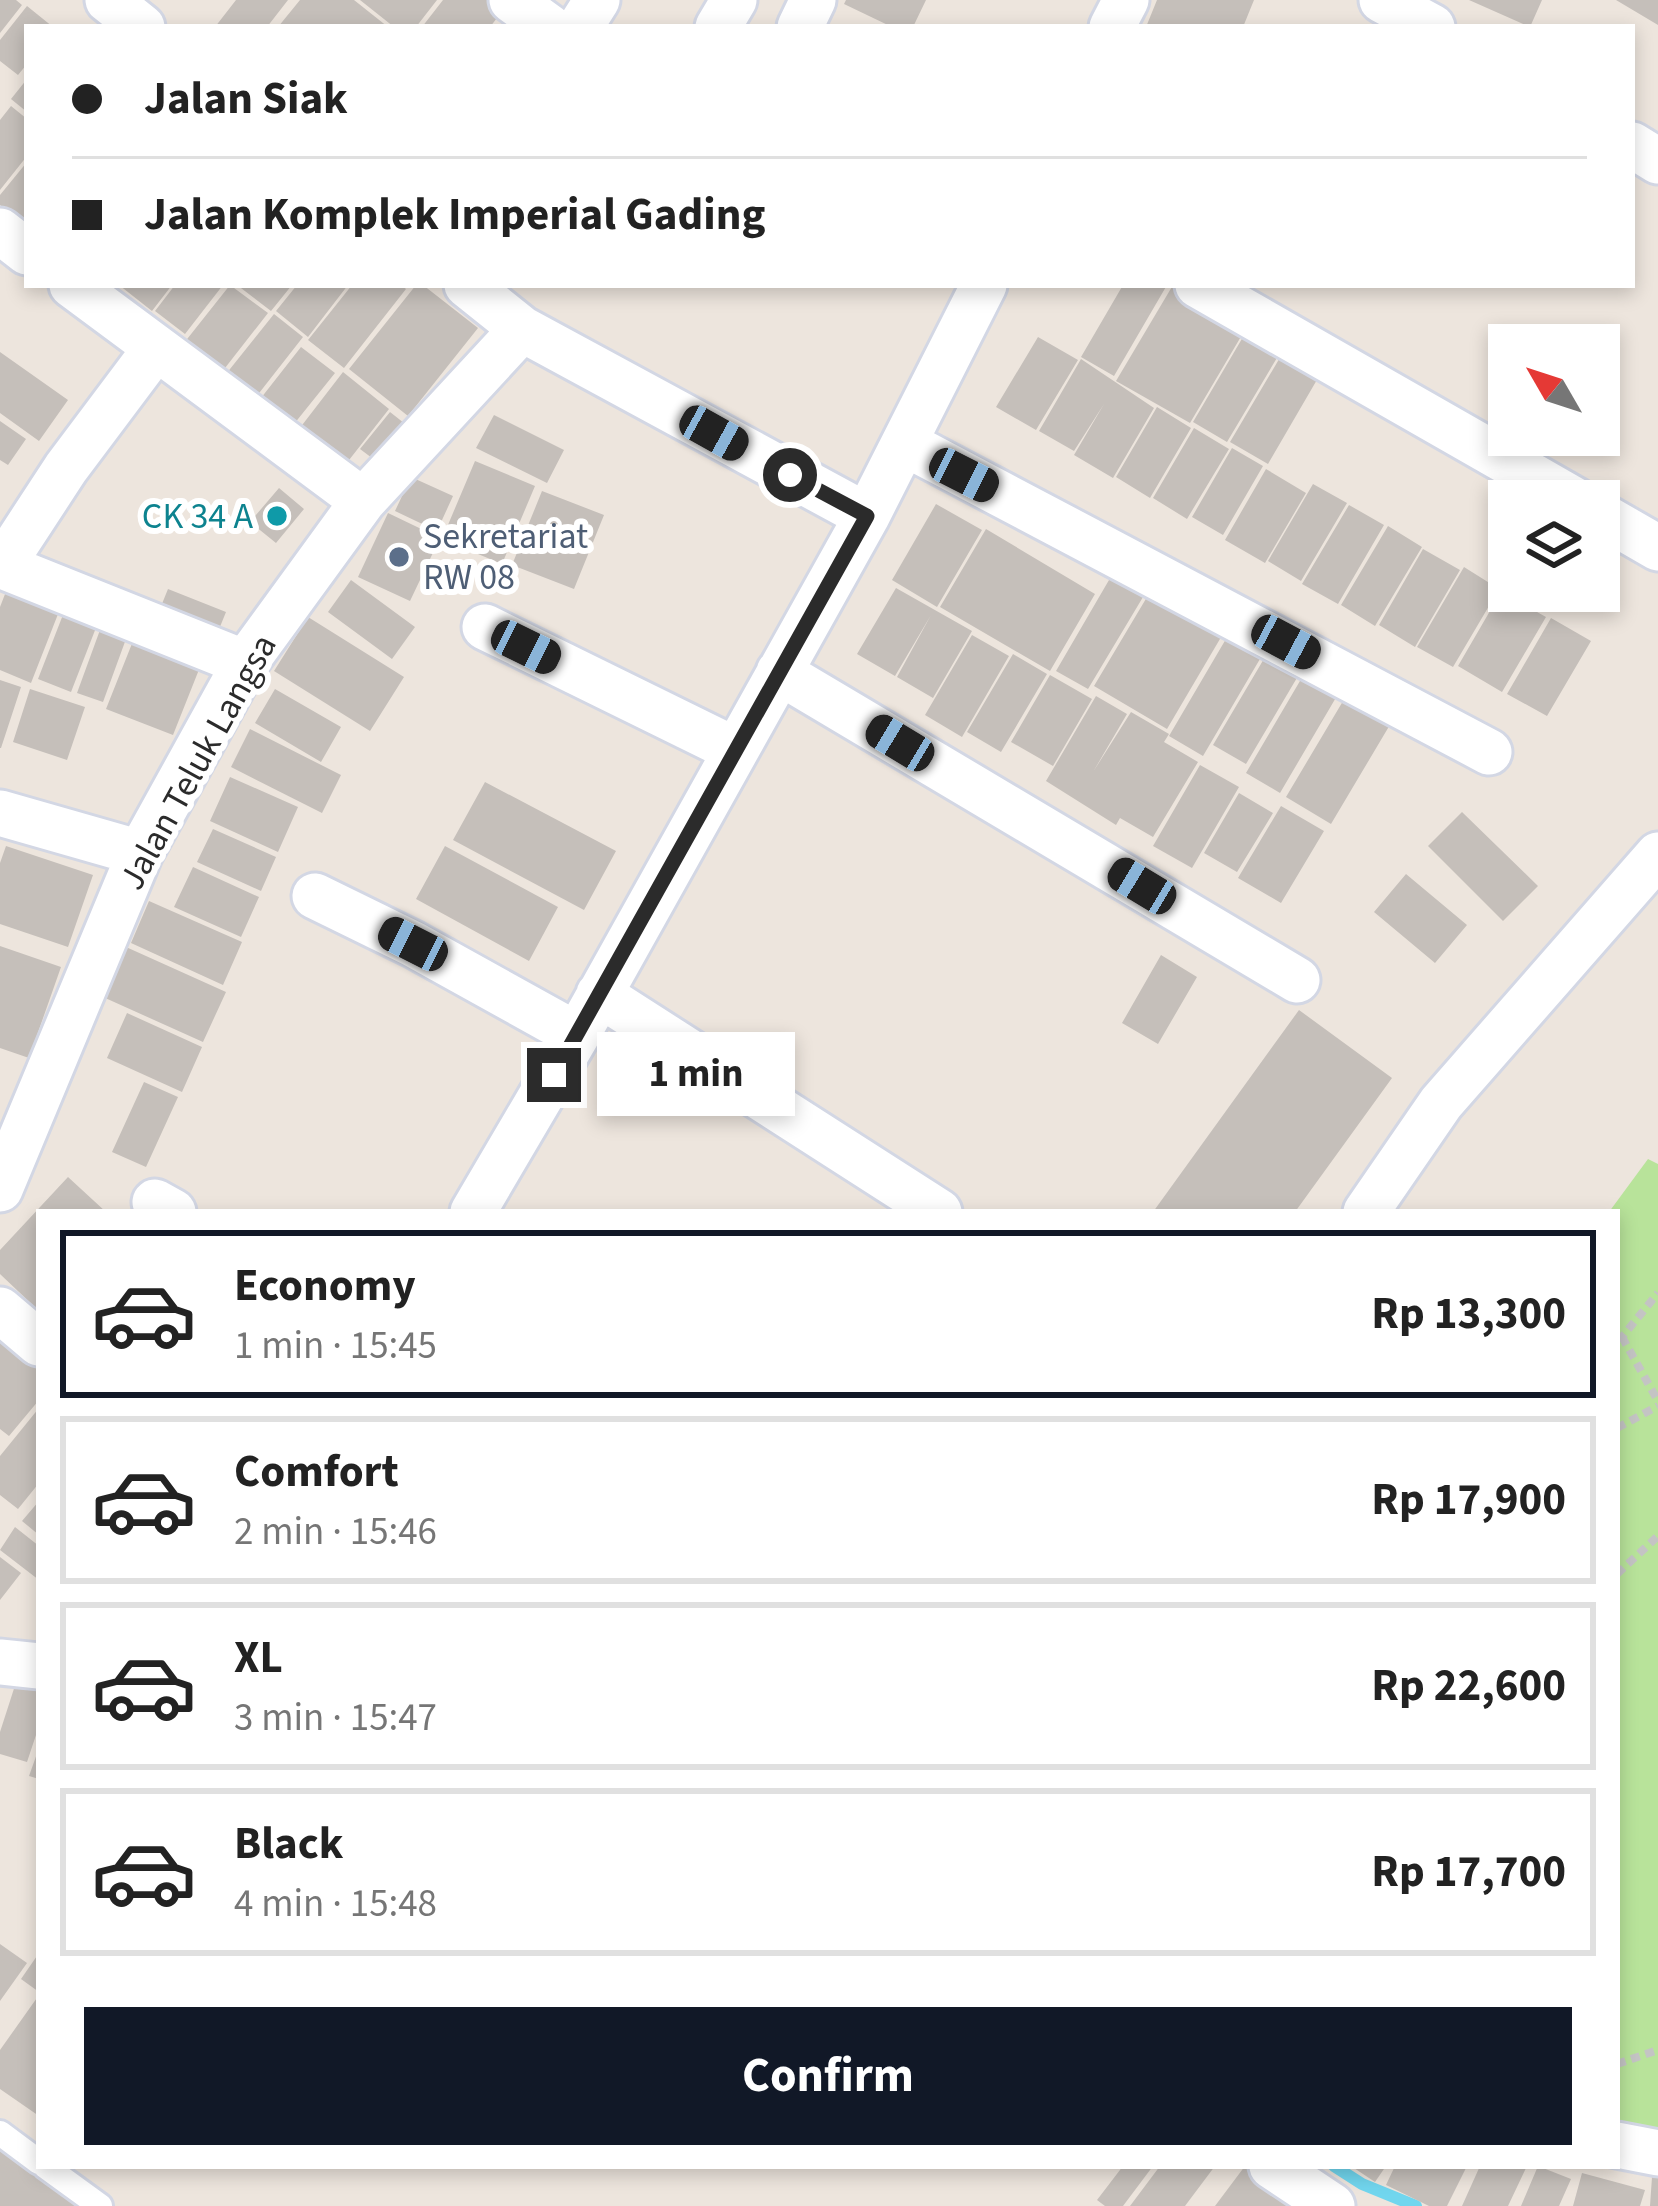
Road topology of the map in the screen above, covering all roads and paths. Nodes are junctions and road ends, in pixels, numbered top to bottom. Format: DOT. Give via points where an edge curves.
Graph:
graph roads {
  1 [pos="108,0"];
  2 [pos="512,0"];
  3 [pos="138,24"];
  4 [pos="544,24"];
  5 [pos="76,288"];
  6 [pos="470,288"];
  7 [pos="983,288"];
  8 [pos="1203,288"];
  9 [pos="522,329"];
  10 [pos="156,348"];
  11 [pos="906,444"];
  12 [pos="1539,480"];
  13 [pos="364,502"];
  14 [pos="867,516"];
  15 [pos="1620,526"];
  16 [pos="1658,548"];
  17 [pos="1,566"];
  18 [pos="485,627"];
  19 [pos="245,664"];
  20 [pos="779,672"];
  21 [pos="733,749"];
  22 [pos="1489,752"];
  23 [pos="0,813"];
  24 [pos="140,853"];
  25 [pos="1658,855"];
  26 [pos="316,896"];
  27 [pos="1297,980"];
  28 [pos="599,994"];
  29 [pos="577,1035"];
  30 [pos="18,1092"];
  31 [pos="0,1189"];
  32 [pos="475,1209"];
  33 [pos="934,1209"];
  34 [pos="1368,1209"];
  35 [pos="1658,1293"];
  36 [pos="0,1310"];
  37 [pos="1620,1337"];
  38 [pos="36,1340"];
  39 [pos="1658,1404"];
  40 [pos="1620,1426"];
  41 [pos="1658,1537"];
  42 [pos="1620,1571"];
  43 [pos="0,1662"];
  44 [pos="36,1666"];
  45 [pos="1658,2050"];
  46 [pos="1620,2063"];
  47 [pos="0,2133"];
  48 [pos="1620,2146"];
  49 [pos="1658,2153"];
  50 [pos="36,2160"];
  51 [pos="49,2169"];
  52 [pos="1277,2169"];
  53 [pos="100,2206"];
  54 [pos="1333,2206"];
  1 -- 3 [label="street"];
  2 -- 4 [label="street"];
  5 -- 10 [label="street"];
  6 -- 9 [label="street"];
  7 -- 11 [label="street"];
  8 -- 12 [label="street"];
  9 -- 13 [label="street, Jalan Teluk Langsa"];
  9 -- 14 [label="street"];
  10 -- 13 [label="street"];
  10 -- 17 [label="street"];
  11 -- 14 [label="street"];
  11 -- 22 [label="street"];
  13 -- 19 [label="street, Jalan Teluk Langsa"];
  14 -- 20 [label="street"];
  15 -- 16 [label="street"];
  17 -- 19 [label="street"];
  18 -- 21 [label="street"];
  19 -- 24 [label="street, Jalan Teluk Langsa"];
  20 -- 21 [label="street"];
  20 -- 27 [label="street"];
  21 -- 28 [label="street"];
  23 -- 24 [label="street"];
  24 -- 30 [label="street, Jalan Teluk Langsa"];
  25 -- 34 [label="street" via="1441,1103"];
  26 -- 29 [label="street"];
  28 -- 29 [label="street"];
  28 -- 33 [label="street"];
  29 -- 32 [label="street"];
  30 -- 31 [label="street, Jalan Teluk Langsa"];
  35 -- 37 [label="path"];
  36 -- 38 [label="street"];
  37 -- 39 [label="path"];
  39 -- 40 [label="path"];
  41 -- 42 [label="path"];
  43 -- 44 [label="street"];
  45 -- 46 [label="path"];
  47 -- 50 [label="lane"];
  48 -- 49 [label="street"];
  51 -- 53 [label="lane"];
  52 -- 54 [label="street"];
}
